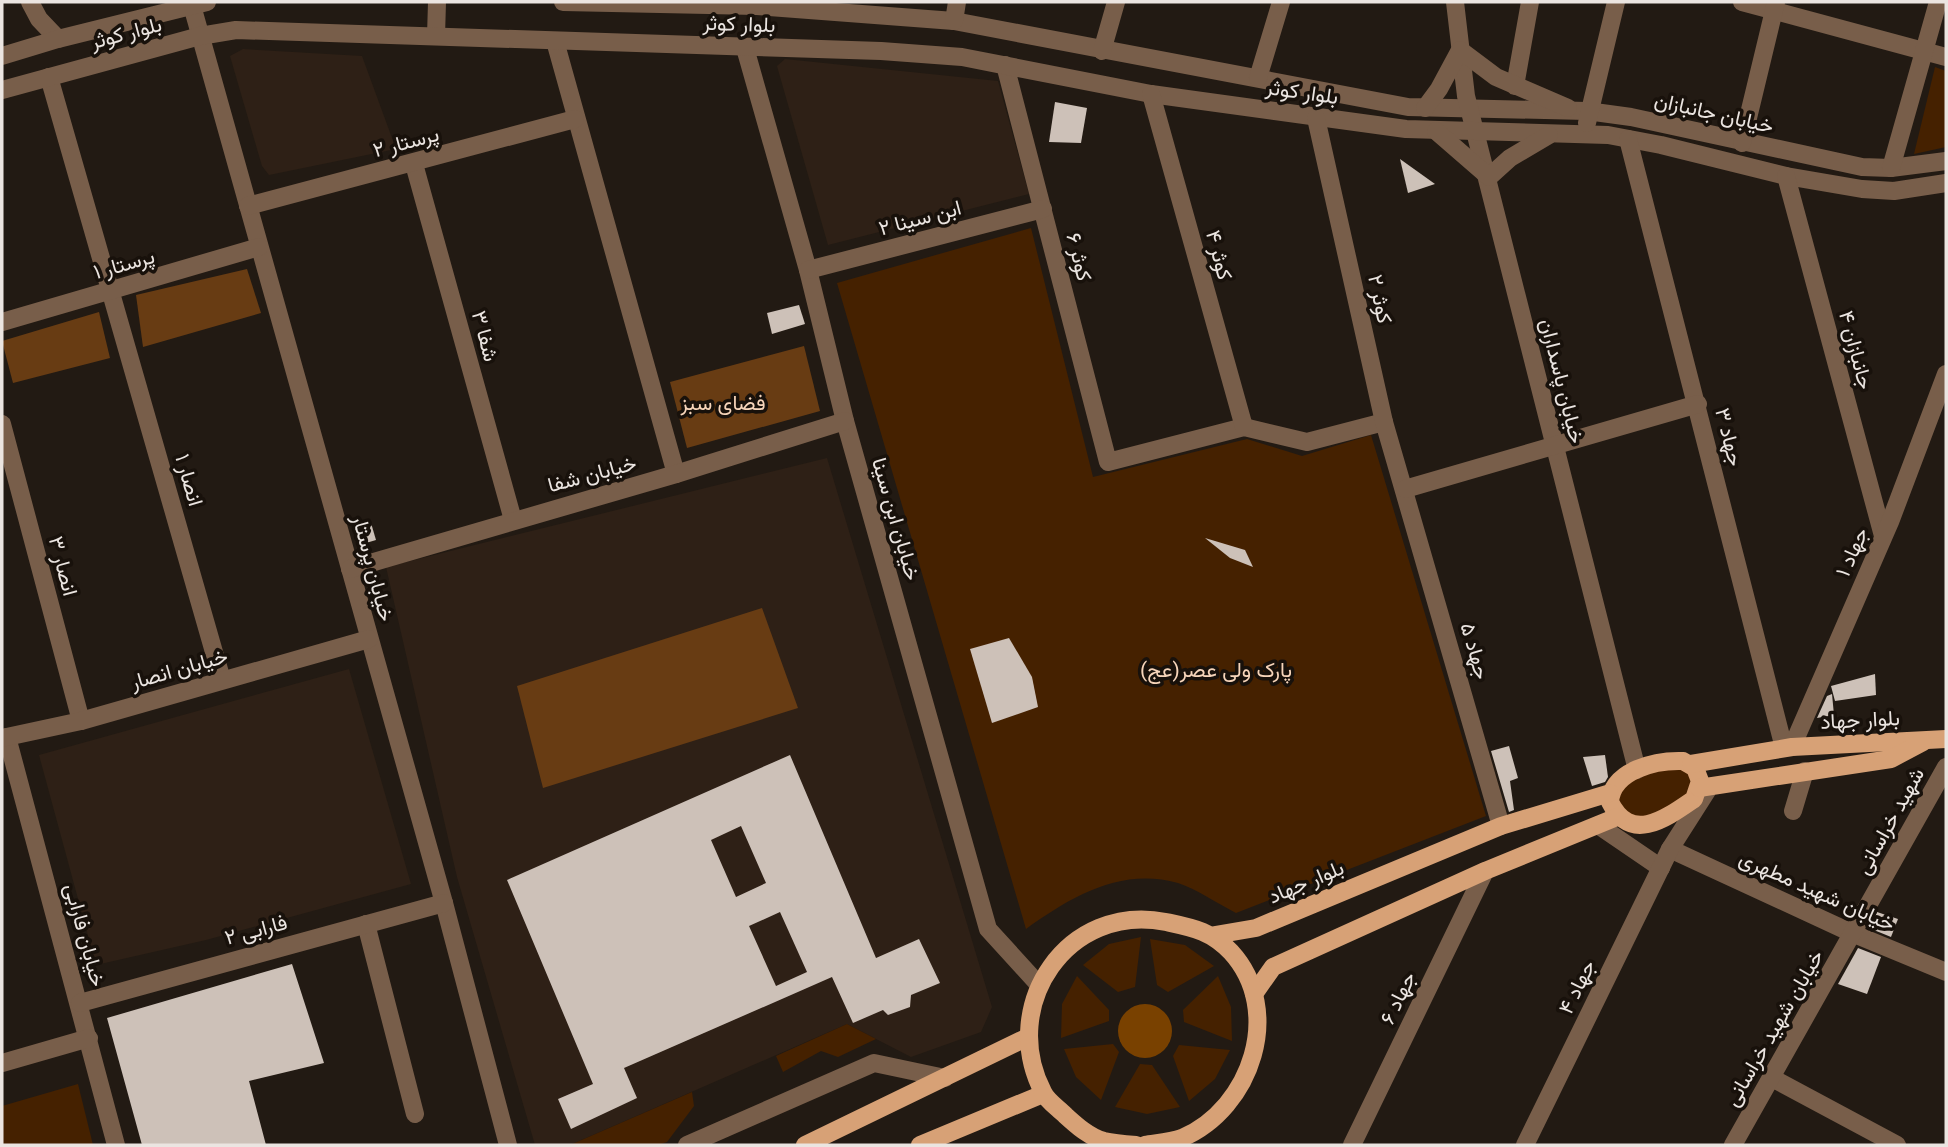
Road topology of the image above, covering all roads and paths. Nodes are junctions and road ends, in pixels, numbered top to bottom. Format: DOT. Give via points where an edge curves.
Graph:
graph roads {
  1 [pos="30,2"];
  2 [pos="197,2"];
  3 [pos="437,2"];
  4 [pos="563,2"];
  5 [pos="957,2"];
  6 [pos="1116,2"];
  7 [pos="1281,2"];
  8 [pos="1455,2"];
  9 [pos="1530,2"];
  10 [pos="1616,2"];
  11 [pos="1742,2"];
  12 [pos="1938,2"];
  13 [pos="758,4"];
  14 [pos="1775,6"];
  15 [pos="954,21"];
  16 [pos="200,36"];
  17 [pos="436,36"];
  18 [pos="58,39"];
  19 [pos="555,41"];
  20 [pos="745,48"];
  21 [pos="1460,50"];
  22 [pos="1102,51"];
  23 [pos="1926,51"];
  24 [pos="2,56"];
  25 [pos="1946,57"];
  26 [pos="1005,65"];
  27 [pos="49,77"];
  28 [pos="1258,78"];
  29 [pos="1515,86"];
  30 [pos="2,90"];
  31 [pos="1151,94"];
  32 [pos="1416,108"];
  33 [pos="1470,110"];
  34 [pos="1581,111"];
  35 [pos="1316,118"];
  36 [pos="575,119"];
  37 [pos="1406,129"];
  38 [pos="1436,131"];
  39 [pos="1586,133"];
  40 [pos="1475,134"];
  41 [pos="1551,134"];
  42 [pos="1628,139"];
  43 [pos="1742,144"];
  44 [pos="1946,161"];
  45 [pos="414,164"];
  46 [pos="1891,168"];
  47 [pos="1786,176"];
  48 [pos="1489,177"];
  49 [pos="1946,183"];
  50 [pos="248,206"];
  51 [pos="1043,209"];
  52 [pos="259,247"];
  53 [pos="808,270"];
  54 [pos="111,292"];
  55 [pos="2,322"];
  56 [pos="1946,374"];
  57 [pos="1698,404"];
  58 [pos="845,421"];
  59 [pos="1384,422"];
  60 [pos="2,424"];
  61 [pos="1244,427"];
  62 [pos="1554,448"];
  63 [pos="676,474"];
  64 [pos="1405,489"];
  65 [pos="513,520"];
  66 [pos="1883,536"];
  67 [pos="350,569"];
  68 [pos="369,639"];
  69 [pos="222,680"];
  70 [pos="81,721"];
  71 [pos="4,737"];
  72 [pos="1946,740"];
  73 [pos="1926,741"];
  74 [pos="1788,747"];
  75 [pos="1691,764"];
  76 [pos="1946,767"];
  77 [pos="1637,770"];
  78 [pos="1805,771"];
  79 [pos="1704,787"];
  80 [pos="1610,793"];
  81 [pos="1793,811"];
  82 [pos="1617,817"];
  83 [pos="1598,825"];
  84 [pos="1501,826"];
  85 [pos="1670,849"];
  86 [pos="1661,868"];
  87 [pos="1485,871"];
  88 [pos="444,903"];
  89 [pos="366,924"];
  90 [pos="1854,934"];
  91 [pos="1215,935"];
  92 [pos="1946,972"];
  93 [pos="1039,985"];
  94 [pos="1254,994"];
  95 [pos="80,1003"];
  96 [pos="89,1038"];
  97 [pos="1026,1038"];
  98 [pos="2,1063"];
  99 [pos="944,1078"];
  100 [pos="1772,1078"];
  101 [pos="1043,1094"];
  102 [pos="415,1114"];
  103 [pos="1079,1136"];
  104 [pos="1180,1141"];
  105 [pos="117,1145"];
  106 [pos="508,1145"];
  107 [pos="687,1145"];
  108 [pos="805,1145"];
  109 [pos="920,1145"];
  110 [pos="1136,1145"];
  111 [pos="1145,1145"];
  112 [pos="1352,1145"];
  113 [pos="1525,1145"];
  114 [pos="1733,1145"];
  115 [pos="1897,1145"];
  1 -- 18 [label="street"];
  2 -- 16 [label="street, خیابان پرستار"];
  2 -- 18 [label="street, بلوار کوثر"];
  3 -- 17 [label="street"];
  4 -- 13 [label="street, بلوار کوثر"];
  5 -- 15 [label="street"];
  6 -- 22 [label="street"];
  7 -- 28 [label="street"];
  8 -- 21 [label="street, خیابان پاسداران"];
  9 -- 29 [label="street"];
  10 -- 34 [label="street"];
  11 -- 14 [label="street"];
  12 -- 23 [label="street"];
  13 -- 15 [label="street, بلوار کوثر"];
  14 -- 23 [label="street"];
  14 -- 43 [label="street"];
  15 -- 22 [label="street, بلوار کوثر"];
  16 -- 17 [label="street, بلوار کوثر" via="236,30"];
  16 -- 27 [label="street, بلوار کوثر"];
  16 -- 50 [label="street, خیابان پرستار"];
  17 -- 19 [label="street, بلوار کوثر"];
  18 -- 24 [label="street, بلوار کوثر"];
  19 -- 20 [label="street, بلوار کوثر"];
  19 -- 36 [label="street"];
  20 -- 26 [label="street, بلوار کوثر" via="881,51"];
  20 -- 53 [label="street, خیابان ابن سینا"];
  21 -- 29 [label="street"];
  21 -- 32 [label="street" via="1439,89"];
  21 -- 33 [label="street, خیابان پاسداران"];
  22 -- 28 [label="street, بلوار کوثر"];
  23 -- 25 [label="street"];
  23 -- 46 [label="street"];
  26 -- 31 [label="street, بلوار کوثر"];
  26 -- 51 [label="street, کوثر ۶"];
  27 -- 30 [label="street, بلوار کوثر"];
  27 -- 54 [label="street, انصار ۱"];
  28 -- 32 [label="street, بلوار کوثر"];
  29 -- 34 [label="street"];
  31 -- 35 [label="street, بلوار کوثر"];
  31 -- 61 [label="street, کوثر ۴"];
  32 -- 33 [label="street, بلوار کوثر"];
  32 -- 37 [label="street"];
  33 -- 34 [label="street, خیابان جانبازان"];
  33 -- 40 [label="street, خیابان پاسداران"];
  34 -- 39 [label="street"];
  34 -- 43 [label="street, خیابان جانبازان" via="1631,117"];
  35 -- 37 [label="street, بلوار کوثر"];
  35 -- 59 [label="street, کوثر ۲"];
  36 -- 45 [label="street, پرستار ۲"];
  36 -- 63 [label="street"];
  37 -- 38 [label="street, بلوار کوثر"];
  38 -- 40 [label="street, بلوار کوثر"];
  38 -- 48 [label="street"];
  39 -- 41 [label="street, خیابان جانبازان"];
  39 -- 42 [label="street, خیابان جانبازان"];
  40 -- 41 [label="street, خیابان جانبازان"];
  40 -- 48 [label="street, خیابان پاسداران"];
  41 -- 48 [label="street" via="1510,158"];
  42 -- 47 [label="street, خیابان جانبازان"];
  42 -- 57 [label="street, جهاد ۳"];
  43 -- 46 [label="street, خیابان جانبازان" via="1829,162"];
  44 -- 46 [label="street, خیابان جانبازان"];
  45 -- 50 [label="street, پرستار ۲"];
  45 -- 65 [label="street, شفا ۳"];
  47 -- 49 [label="street, خیابان جانبازان" via="1894,191"];
  47 -- 66 [label="street, جانبازان ۴"];
  48 -- 62 [label="street, خیابان پاسداران"];
  50 -- 52 [label="street, خیابان پرستار"];
  51 -- 53 [label="street, ابن سینا ۲"];
  51 -- 61 [label="street, کوثر ۶" via="1108,462"];
  52 -- 54 [label="street, پرستار ۱"];
  52 -- 67 [label="street, خیابان پرستار"];
  53 -- 58 [label="street, خیابان ابن سینا"];
  54 -- 55 [label="street, پرستار ۱"];
  54 -- 69 [label="street, انصار ۱"];
  56 -- 66 [label="street, جهاد ۱"];
  57 -- 62 [label="street"];
  57 -- 74 [label="street, جهاد ۳"];
  58 -- 63 [label="street, خیابان شفا"];
  58 -- 93 [label="street, خیابان ابن سینا" via="988,929"];
  59 -- 61 [label="street" via="1307,442"];
  59 -- 64 [label="street, کوثر ۲"];
  60 -- 70 [label="street, انصار ۳"];
  62 -- 64 [label="street"];
  62 -- 77 [label="street, خیابان پاسداران"];
  63 -- 65 [label="street, خیابان شفا"];
  64 -- 84 [label="street, جهاد ۵"];
  65 -- 67 [label="street, خیابان شفا"];
  66 -- 74 [label="street, جهاد ۱"];
  67 -- 68 [label="street, خیابان پرستار"];
  68 -- 69 [label="street, خیابان انصار"];
  68 -- 88 [label="street, خیابان پرستار"];
  69 -- 70 [label="street, خیابان انصار"];
  70 -- 71 [label="street, خیابان انصار"];
  71 -- 95 [label="street, خیابان فارابی"];
  72 -- 73 [label="main road"];
  73 -- 74 [label="main road, بلوار جهاد"];
  73 -- 78 [label="main road, بلوار جهاد" via="1891,759"];
  74 -- 75 [label="main road, بلوار جهاد"];
  75 -- 77 [label="main road, بلوار جهاد" via="1670,761"];
  75 -- 79 [label="main road"];
  76 -- 90 [label="street, شهید خراسانی"];
  77 -- 80 [label="main road" via="1616,783"];
  78 -- 79 [label="main road, بلوار جهاد"];
  78 -- 81 [label="street"];
  79 -- 82 [label="main road" via="1694,799 1660,819 1633,825"];
  79 -- 85 [label="street, جهاد ۴"];
  80 -- 82 [label="main road"];
  80 -- 84 [label="main road, بلوار جهاد"];
  82 -- 83 [label="main road"];
  83 -- 86 [label="street"];
  83 -- 87 [label="main road"];
  84 -- 91 [label="main road, بلوار جهاد" via="1256,928"];
  85 -- 86 [label="street, جهاد ۴"];
  85 -- 90 [label="street, خیابان شهید مطهری"];
  86 -- 113 [label="street, جهاد ۴"];
  87 -- 94 [label="main road" via="1273,967"];
  87 -- 112 [label="street, جهاد ۶"];
  88 -- 89 [label="street, فارابی ۲"];
  88 -- 106 [label="street, خیابان پرستار"];
  89 -- 95 [label="street, فارابی ۲"];
  89 -- 102 [label="street"];
  90 -- 92 [label="street, خیابان شهید مطهری"];
  90 -- 100 [label="street, خیابان شهید خراسانی"];
  91 -- 93 [label="main road" via="1144,917 1116,922 1083,935 1057,956"];
  91 -- 94 [label="main road" via="1239,962"];
  93 -- 97 [label="main road"];
  94 -- 104 [label="main road" via="1259,1029 1252,1064 1234,1095"];
  95 -- 96 [label="street, خیابان فارابی"];
  96 -- 98 [label="street"];
  96 -- 105 [label="street, خیابان فارابی"];
  97 -- 99 [label="main road"];
  97 -- 101 [label="main road"];
  99 -- 107 [label="street" via="874,1063"];
  99 -- 108 [label="main road"];
  100 -- 114 [label="street, خیابان شهید خراسانی"];
  100 -- 115 [label="street"];
  101 -- 103 [label="main road"];
  101 -- 109 [label="main road"];
  103 -- 110 [label="main road"];
  104 -- 111 [label="main road"];
}
